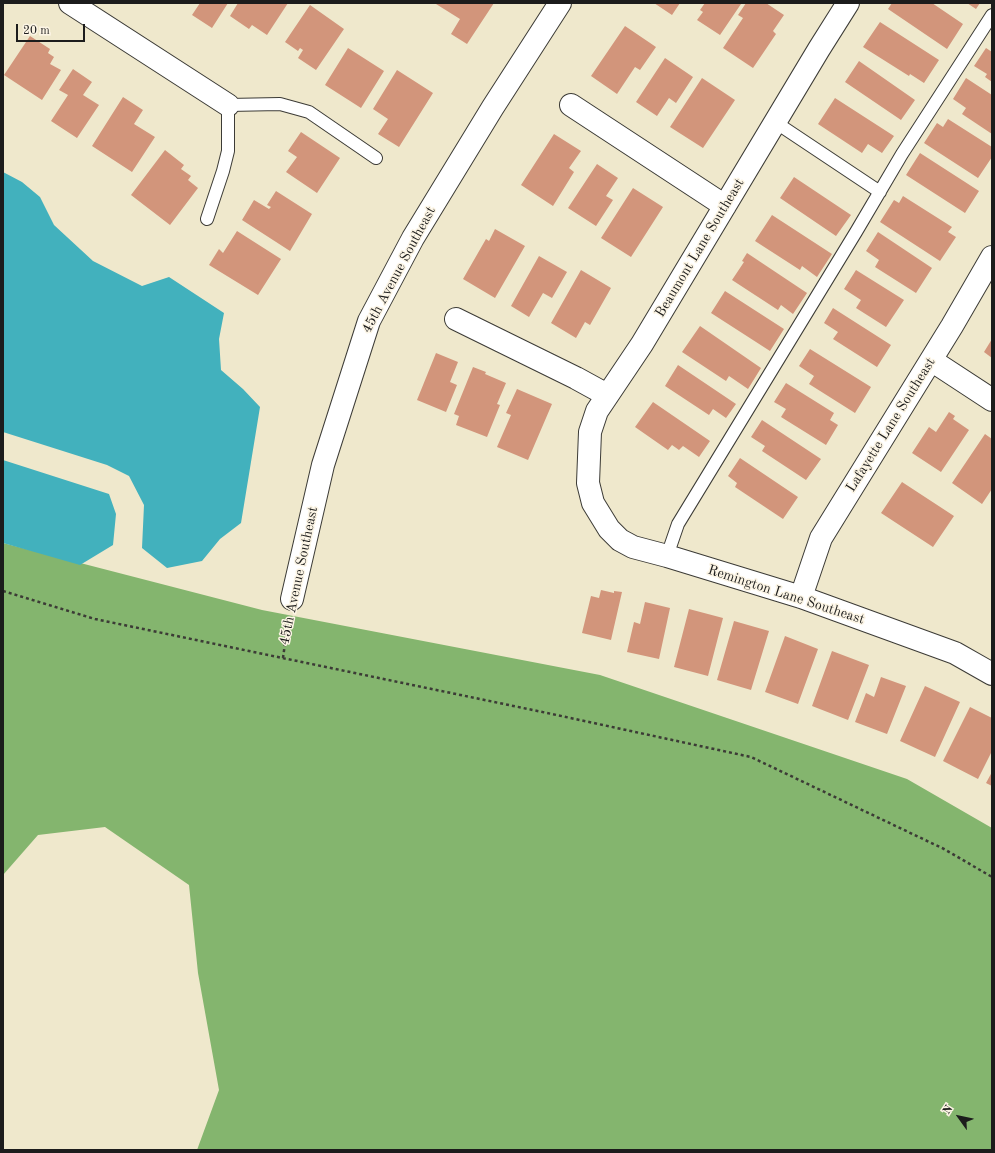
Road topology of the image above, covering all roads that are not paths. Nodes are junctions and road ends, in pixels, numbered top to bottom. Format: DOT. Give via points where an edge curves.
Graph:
graph roads {
  1 [pos="70,3"];
  2 [pos="560,3"];
  3 [pos="839,6"];
  4 [pos="992,15"];
  5 [pos="228,105"];
  6 [pos="571,105"];
  7 [pos="775,122"];
  8 [pos="376,158"];
  9 [pos="880,192"];
  10 [pos="725,206"];
  11 [pos="207,219"];
  12 [pos="992,257"];
  13 [pos="456,319"];
  14 [pos="931,360"];
  15 [pos="607,395"];
  16 [pos="992,400"];
  17 [pos="593,503"];
  18 [pos="666,556"];
  19 [pos="801,597"];
  20 [pos="292,599"];
  21 [pos="992,674"];
  1 -- 5 [label="street"];
  2 -- 20 [label="street, 45th Avenue Southeast" via="492,107 413,238 369,321 323,465"];
  3 -- 7 [label="street, Beaumont Lane Southeast"];
  4 -- 9 [label="lane"];
  5 -- 8 [label="lane" via="280,104 309,112"];
  5 -- 11 [label="lane" via="228,151"];
  6 -- 10 [label="street"];
  7 -- 9 [label="lane"];
  7 -- 10 [label="street, Beaumont Lane Southeast"];
  9 -- 18 [label="lane" via="678,524"];
  10 -- 15 [label="street, Beaumont Lane Southeast" via="642,344"];
  12 -- 14 [label="street, Lafayette Lane Southeast"];
  13 -- 15 [label="street"];
  14 -- 16 [label="street"];
  14 -- 19 [label="street, Lafayette Lane Southeast" via="820,538"];
  15 -- 17 [label="street, Beaumont Lane Southeast" via="597,410 590,432 588,483"];
  17 -- 18 [label="street, Remington Lane Southeast" via="609,529 620,540 633,547"];
  18 -- 19 [label="street, Remington Lane Southeast"];
  19 -- 21 [label="street, Remington Lane Southeast" via="955,653"];
}
